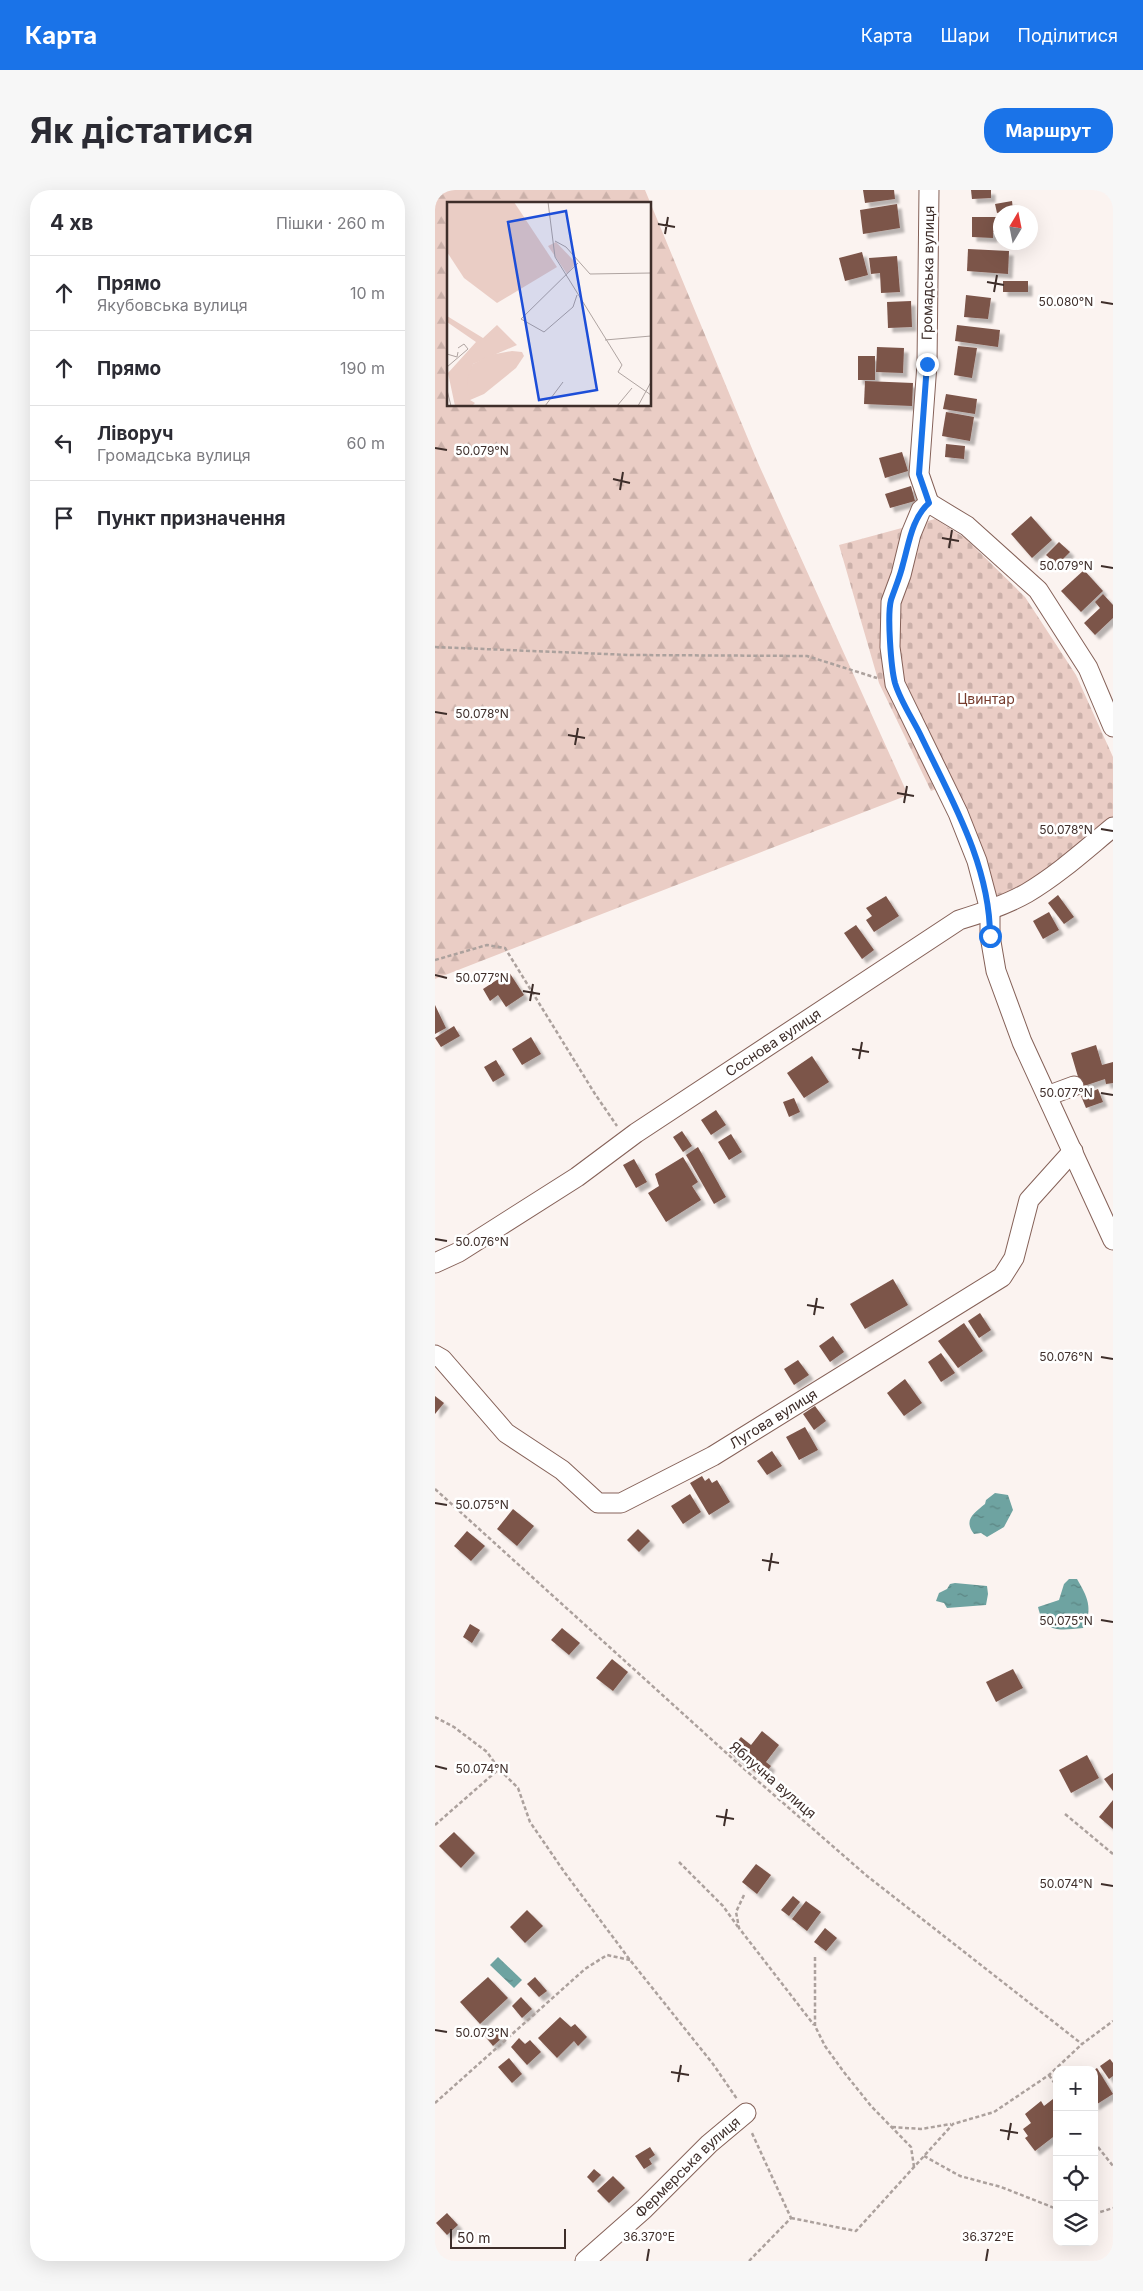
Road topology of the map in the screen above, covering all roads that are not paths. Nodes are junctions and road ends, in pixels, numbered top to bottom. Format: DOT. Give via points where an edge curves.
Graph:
graph roads {
  1 [pos="929,190"];
  2 [pos="929,503"];
  3 [pos="1113,727"];
  4 [pos="1113,827"];
  5 [pos="990,910"];
  6 [pos="1074,1086"];
  7 [pos="1047,1096"];
  8 [pos="1073,1151"];
  9 [pos="1113,1240"];
  10 [pos="435,1263"];
  11 [pos="435,1355"];
  12 [pos="745,2113"];
  13 [pos="585,2261"];
  1 -- 2 [label="street, Громадська вулиця" via="927,364 919,474"];
  2 -- 3 [label="street" via="967,526 1038,590 1087,668"];
  2 -- 5 [label="street" via="921,510 911,534 891,602 890,647 895,684 957,813 977,861"];
  4 -- 5 [label="street, Соснова вулиця" via="1064,869 1026,894"];
  5 -- 7 [label="street" via="990,936 997,971 1022,1042"];
  5 -- 10 [label="street, Соснова вулиця" via="959,920 634,1135 577,1177 459,1252"];
  6 -- 7 [label="street"];
  7 -- 8 [label="street"];
  8 -- 9 [label="street"];
  8 -- 11 [label="street, Лугова вулиця" via="1029,1200 1014,1258 1002,1277 713,1456 621,1503 598,1503 562,1470 506,1433"];
  12 -- 13 [label="street, Фермерська вулиця"];
}
